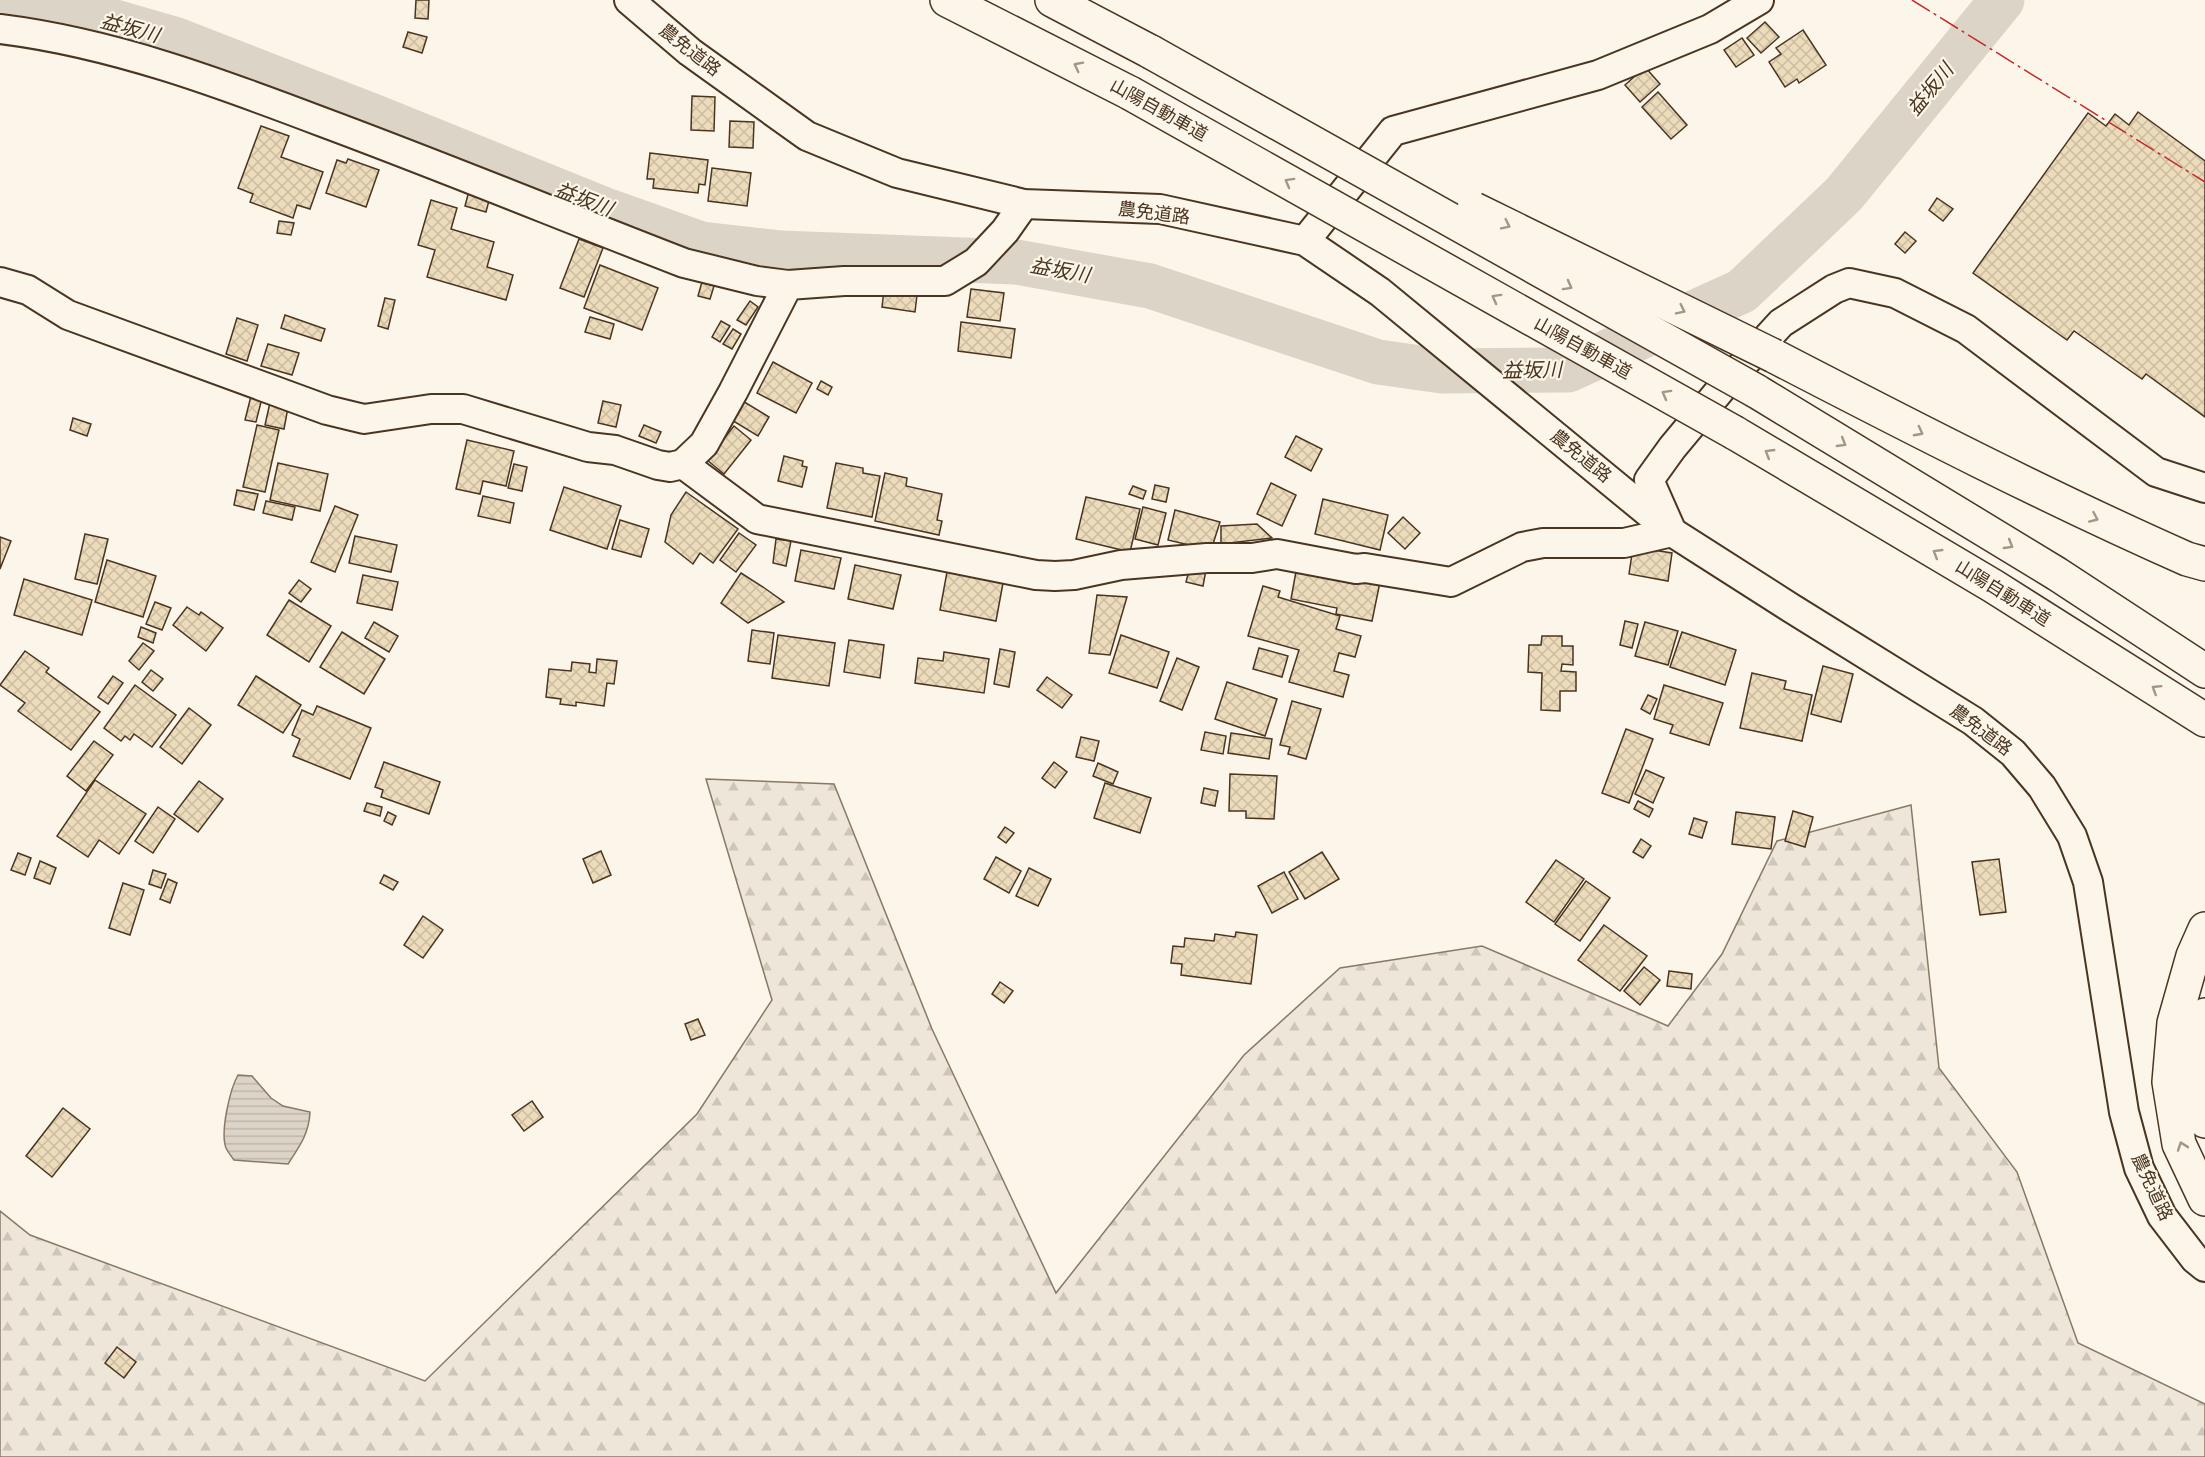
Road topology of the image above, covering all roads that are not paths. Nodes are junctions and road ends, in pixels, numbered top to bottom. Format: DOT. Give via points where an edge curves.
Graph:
graph roads {
  1 [pos="629,0"];
  2 [pos="947,0"];
  3 [pos="1052,0"];
  4 [pos="1759,0"];
  5 [pos="0,28"];
  6 [pos="1151,52"];
  7 [pos="1024,204"];
  8 [pos="1305,241"];
  9 [pos="0,282"];
  10 [pos="788,285"];
  11 [pos="683,464"];
  12 [pos="2205,488"];
  13 [pos="1672,532"];
  14 [pos="2205,564"];
  15 [pos="2205,670"];
  16 [pos="2205,720"];
  17 [pos="2205,929"];
  18 [pos="2205,1015"];
  19 [pos="2205,1121"];
  20 [pos="2205,1199"];
  21 [pos="2205,1267"];
  1 -- 7 [label="street, 農免道路" via="690,52 807,136 897,173"];
  16 -- 2 [label="highway, 山陽自動車道, one-way, bridge" via="1993,586 1735,433 1130,93"];
  3 -- 6 [label="highway"];
  4 -- 8 [label="street" via="1710,29 1598,75 1393,131"];
  5 -- 10 [label="street" via="126,54 229,87 684,263"];
  6 -- 14 [label="highway, one-way, bridge" via="1774,356 2076,510"];
  6 -- 15 [label="highway, one-way, bridge" via="1756,391 2057,574"];
  7 -- 8 [label="street, 農免道路" via="1160,209"];
  7 -- 10 [label="street" via="976,262 945,281"];
  8 -- 13 [label="street, 農免道路" via="1380,292"];
  9 -- 11 [label="street" via="28,290 68,315 327,410 364,419 431,409 463,409 658,465"];
  10 -- 11 [label="street" via="704,444"];
  11 -- 13 [label="street" via="757,519 1055,576 1121,565 1277,554 1451,582 1522,547 1543,543 1624,543"];
  12 -- 13 [label="street" via="2156,472 1966,329 1895,293 1849,283 1781,324 1726,383 1649,480"];
  13 -- 21 [label="street, 農免道路" via="1973,720 2013,753 2042,787 2072,836 2088,882 2124,1112 2139,1168 2162,1216"];
  20 -- 17 [label="highway, one-way" via="2180,1144 2169,1082 2174,1023"];
  18 -- 19 [label="highway" via="2196,1086"];
}
